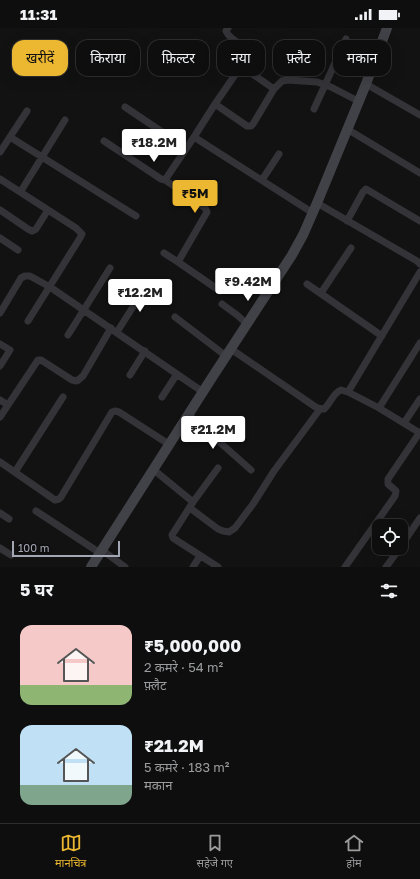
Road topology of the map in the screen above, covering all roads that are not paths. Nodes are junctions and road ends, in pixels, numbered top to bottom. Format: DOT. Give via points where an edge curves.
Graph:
graph roads {
  1 [pos="228,28"];
  2 [pos="387,28"];
  3 [pos="346,39"];
  4 [pos="234,40"];
  5 [pos="234,76"];
  6 [pos="255,76"];
  7 [pos="366,84"];
  8 [pos="325,85"];
  9 [pos="274,89"];
  10 [pos="358,101"];
  11 [pos="215,104"];
  12 [pos="125,107"];
  13 [pos="314,109"];
  14 [pos="27,111"];
  15 [pos="420,115"];
  16 [pos="65,120"];
  17 [pos="347,129"];
  18 [pos="10,136"];
  19 [pos="194,137"];
  20 [pos="104,141"];
  21 [pos="186,148"];
  22 [pos="0,152"];
  23 [pos="279,154"];
  24 [pos="43,157"];
  25 [pos="420,173"];
  26 [pos="0,179"];
  27 [pos="165,180"];
  28 [pos="262,180"];
  29 [pos="21,191"];
  30 [pos="317,202"];
  31 [pos="0,210"];
  32 [pos="48,210"];
  33 [pos="313,213"];
  34 [pos="136,216"];
  35 [pos="347,221"];
  36 [pos="420,221"];
  37 [pos="0,238"];
  38 [pos="350,248"];
  39 [pos="18,250"];
  40 [pos="164,253"];
  41 [pos="178,262"];
  42 [pos="420,264"];
  43 [pos="110,268"];
  44 [pos="420,272"];
  45 [pos="148,283"];
  46 [pos="307,284"];
  47 [pos="50,287"];
  48 [pos="220,291"];
  49 [pos="321,293"];
  50 [pos="222,304"];
  51 [pos="83,310"];
  52 [pos="0,313"];
  53 [pos="175,317"];
  54 [pos="28,321"];
  55 [pos="247,324"];
  56 [pos="114,330"];
  57 [pos="68,335"];
  58 [pos="382,336"];
  59 [pos="420,343"];
  60 [pos="0,344"];
  61 [pos="144,351"];
  62 [pos="229,352"];
  63 [pos="0,366"];
  64 [pos="177,374"];
  65 [pos="130,375"];
  66 [pos="203,392"];
  67 [pos="348,392"];
  68 [pos="63,397"];
  69 [pos="162,397"];
  70 [pos="420,399"];
  71 [pos="0,400"];
  72 [pos="8,405"];
  73 [pos="379,408"];
  74 [pos="320,409"];
  75 [pos="189,415"];
  76 [pos="0,417"];
  77 [pos="404,423"];
  78 [pos="420,432"];
  79 [pos="170,445"];
  80 [pos="0,462"];
  81 [pos="218,468"];
  82 [pos="154,470"];
  83 [pos="251,470"];
  84 [pos="15,472"];
  85 [pos="191,505"];
  86 [pos="36,511"];
  87 [pos="0,513"];
  88 [pos="420,518"];
  89 [pos="9,519"];
  90 [pos="379,519"];
  91 [pos="372,529"];
  92 [pos="408,536"];
  93 [pos="0,548"];
  94 [pos="101,552"];
  95 [pos="10,555"];
  96 [pos="395,555"];
  97 [pos="200,556"];
  98 [pos="91,567"];
  99 [pos="125,567"];
  100 [pos="193,567"];
  101 [pos="218,567"];
  102 [pos="345,567"];
  103 [pos="386,567"];
  1 -- 4 [label="street" via="228,36"];
  2 -- 7 [label="street"];
  3 -- 8 [label="street"];
  5 -- 11 [label="street"];
  6 -- 9 [label="street"];
  7 -- 10 [label="street"];
  7 -- 15 [label="street"];
  8 -- 9 [label="street" via="288,80 282,81"];
  8 -- 10 [label="street"];
  8 -- 13 [label="street"];
  9 -- 11 [label="street" via="251,126 247,126"];
  10 -- 17 [label="street"];
  11 -- 19 [label="street"];
  12 -- 21 [label="street"];
  14 -- 18 [label="street"];
  16 -- 24 [label="street"];
  17 -- 25 [label="street"];
  17 -- 30 [label="street"];
  18 -- 22 [label="street"];
  18 -- 24 [label="street"];
  19 -- 21 [label="street"];
  19 -- 28 [label="street"];
  20 -- 27 [label="street"];
  21 -- 27 [label="street"];
  23 -- 28 [label="street"];
  24 -- 29 [label="street"];
  24 -- 34 [label="street"];
  26 -- 29 [label="street"];
  27 -- 41 [label="street" via="207,212"];
  28 -- 33 [label="street"];
  29 -- 32 [label="street"];
  30 -- 33 [label="street"];
  30 -- 35 [label="street"];
  31 -- 32 [label="street" via="32,231"];
  32 -- 47 [label="street" via="82,234"];
  33 -- 55 [label="street" via="292,255"];
  35 -- 36 [label="street" via="366,189"];
  35 -- 42 [label="street"];
  37 -- 39 [label="street"];
  38 -- 49 [label="street"];
  40 -- 41 [label="street"];
  41 -- 48 [label="street"];
  43 -- 51 [label="street"];
  44 -- 58 [label="street"];
  45 -- 56 [label="street"];
  46 -- 49 [label="street"];
  47 -- 51 [label="street"];
  47 -- 52 [label="street" via="30,276 21,278"];
  47 -- 54 [label="street"];
  49 -- 58 [label="street"];
  50 -- 55 [label="street"];
  51 -- 56 [label="street"];
  51 -- 57 [label="street"];
  53 -- 62 [label="street"];
  55 -- 62 [label="street"];
  56 -- 61 [label="street"];
  56 -- 72 [label="street" via="79,380 72,380 38,360"];
  58 -- 67 [label="street"];
  59 -- 73 [label="street"];
  60 -- 63 [label="street" via="10,350"];
  61 -- 64 [label="street"];
  61 -- 65 [label="street"];
  62 -- 66 [label="street"];
  62 -- 74 [label="street"];
  64 -- 66 [label="street"];
  64 -- 69 [label="street"];
  66 -- 75 [label="street"];
  67 -- 73 [label="street"];
  67 -- 74 [label="street" via="337,391 327,407"];
  68 -- 84 [label="street"];
  70 -- 77 [label="street"];
  71 -- 72 [label="street"];
  72 -- 76 [label="street"];
  73 -- 77 [label="street"];
  74 -- 85 [label="street" via="235,528 229,532 218,529"];
  75 -- 79 [label="street"];
  75 -- 83 [label="street"];
  77 -- 78 [label="street"];
  78 -- 90 [label="street" via="388,479 388,484 396,493"];
  79 -- 82 [label="street"];
  79 -- 84 [label="street" via="115,411 109,415 59,499 55,500"];
  80 -- 84 [label="street"];
  81 -- 85 [label="street"];
  82 -- 85 [label="street"];
  82 -- 94 [label="street"];
  85 -- 97 [label="street" via="172,538"];
  86 -- 94 [label="street"];
  87 -- 89 [label="street"];
  88 -- 92 [label="street"];
  91 -- 102 [label="street"];
  93 -- 95 [label="street"];
  94 -- 98 [label="street"];
  94 -- 99 [label="street"];
  96 -- 103 [label="street"];
  97 -- 100 [label="street"];
  97 -- 101 [label="street"];
}
